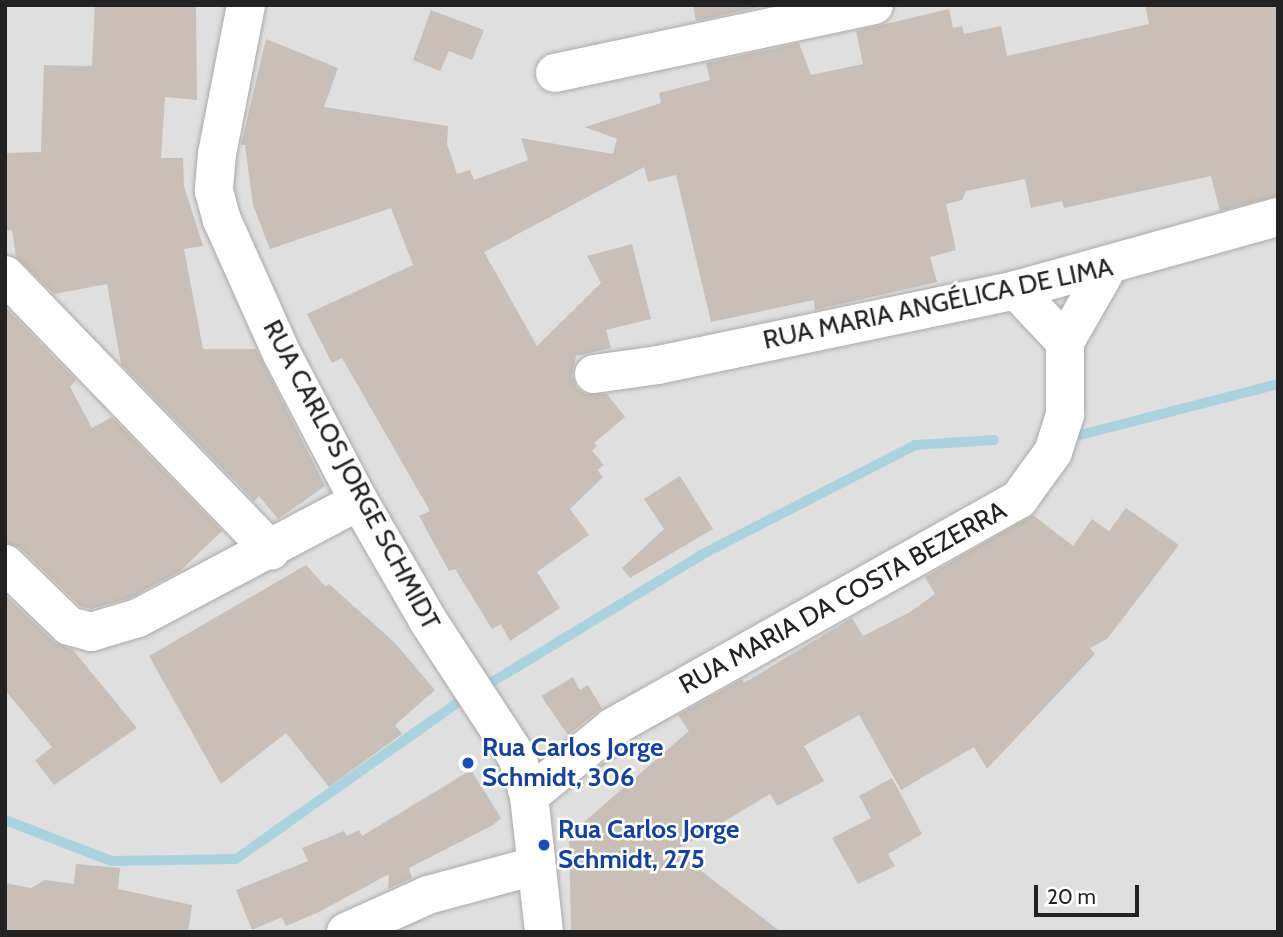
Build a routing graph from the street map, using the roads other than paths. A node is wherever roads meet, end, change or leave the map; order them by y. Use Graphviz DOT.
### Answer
graph roads {
  1 [pos="246,5"];
  2 [pos="874,5"];
  3 [pos="555,73"];
  4 [pos="1278,217"];
  5 [pos="1108,267"];
  6 [pos="5,275"];
  7 [pos="1016,290"];
  8 [pos="1065,342"];
  9 [pos="594,374"];
  10 [pos="359,501"];
  11 [pos="271,550"];
  12 [pos="5,565"];
  13 [pos="530,796"];
  14 [pos="535,866"];
  15 [pos="346,932"];
  16 [pos="544,932"];
  1 -- 10 [label="street, RUA CARLOS JORGE SCHMIDT"];
  2 -- 3 [label="street"];
  4 -- 5 [label="street, RUA MARIA ANGÉLICA DE LIMA"];
  5 -- 7 [label="street, RUA MARIA ANGÉLICA DE LIMA"];
  5 -- 8 [label="street"];
  6 -- 11 [label="street"];
  7 -- 8 [label="street"];
  7 -- 9 [label="street, RUA MARIA ANGÉLICA DE LIMA"];
  8 -- 13 [label="street, RUA MARIA DA COSTA BEZERRA"];
  10 -- 11 [label="street"];
  10 -- 13 [label="street, RUA CARLOS JORGE SCHMIDT"];
  11 -- 12 [label="street"];
  13 -- 14 [label="street, RUA CARLOS JORGE SCHMIDT"];
  14 -- 15 [label="street"];
  14 -- 16 [label="street, RUA CARLOS JORGE SCHMIDT"];
}
